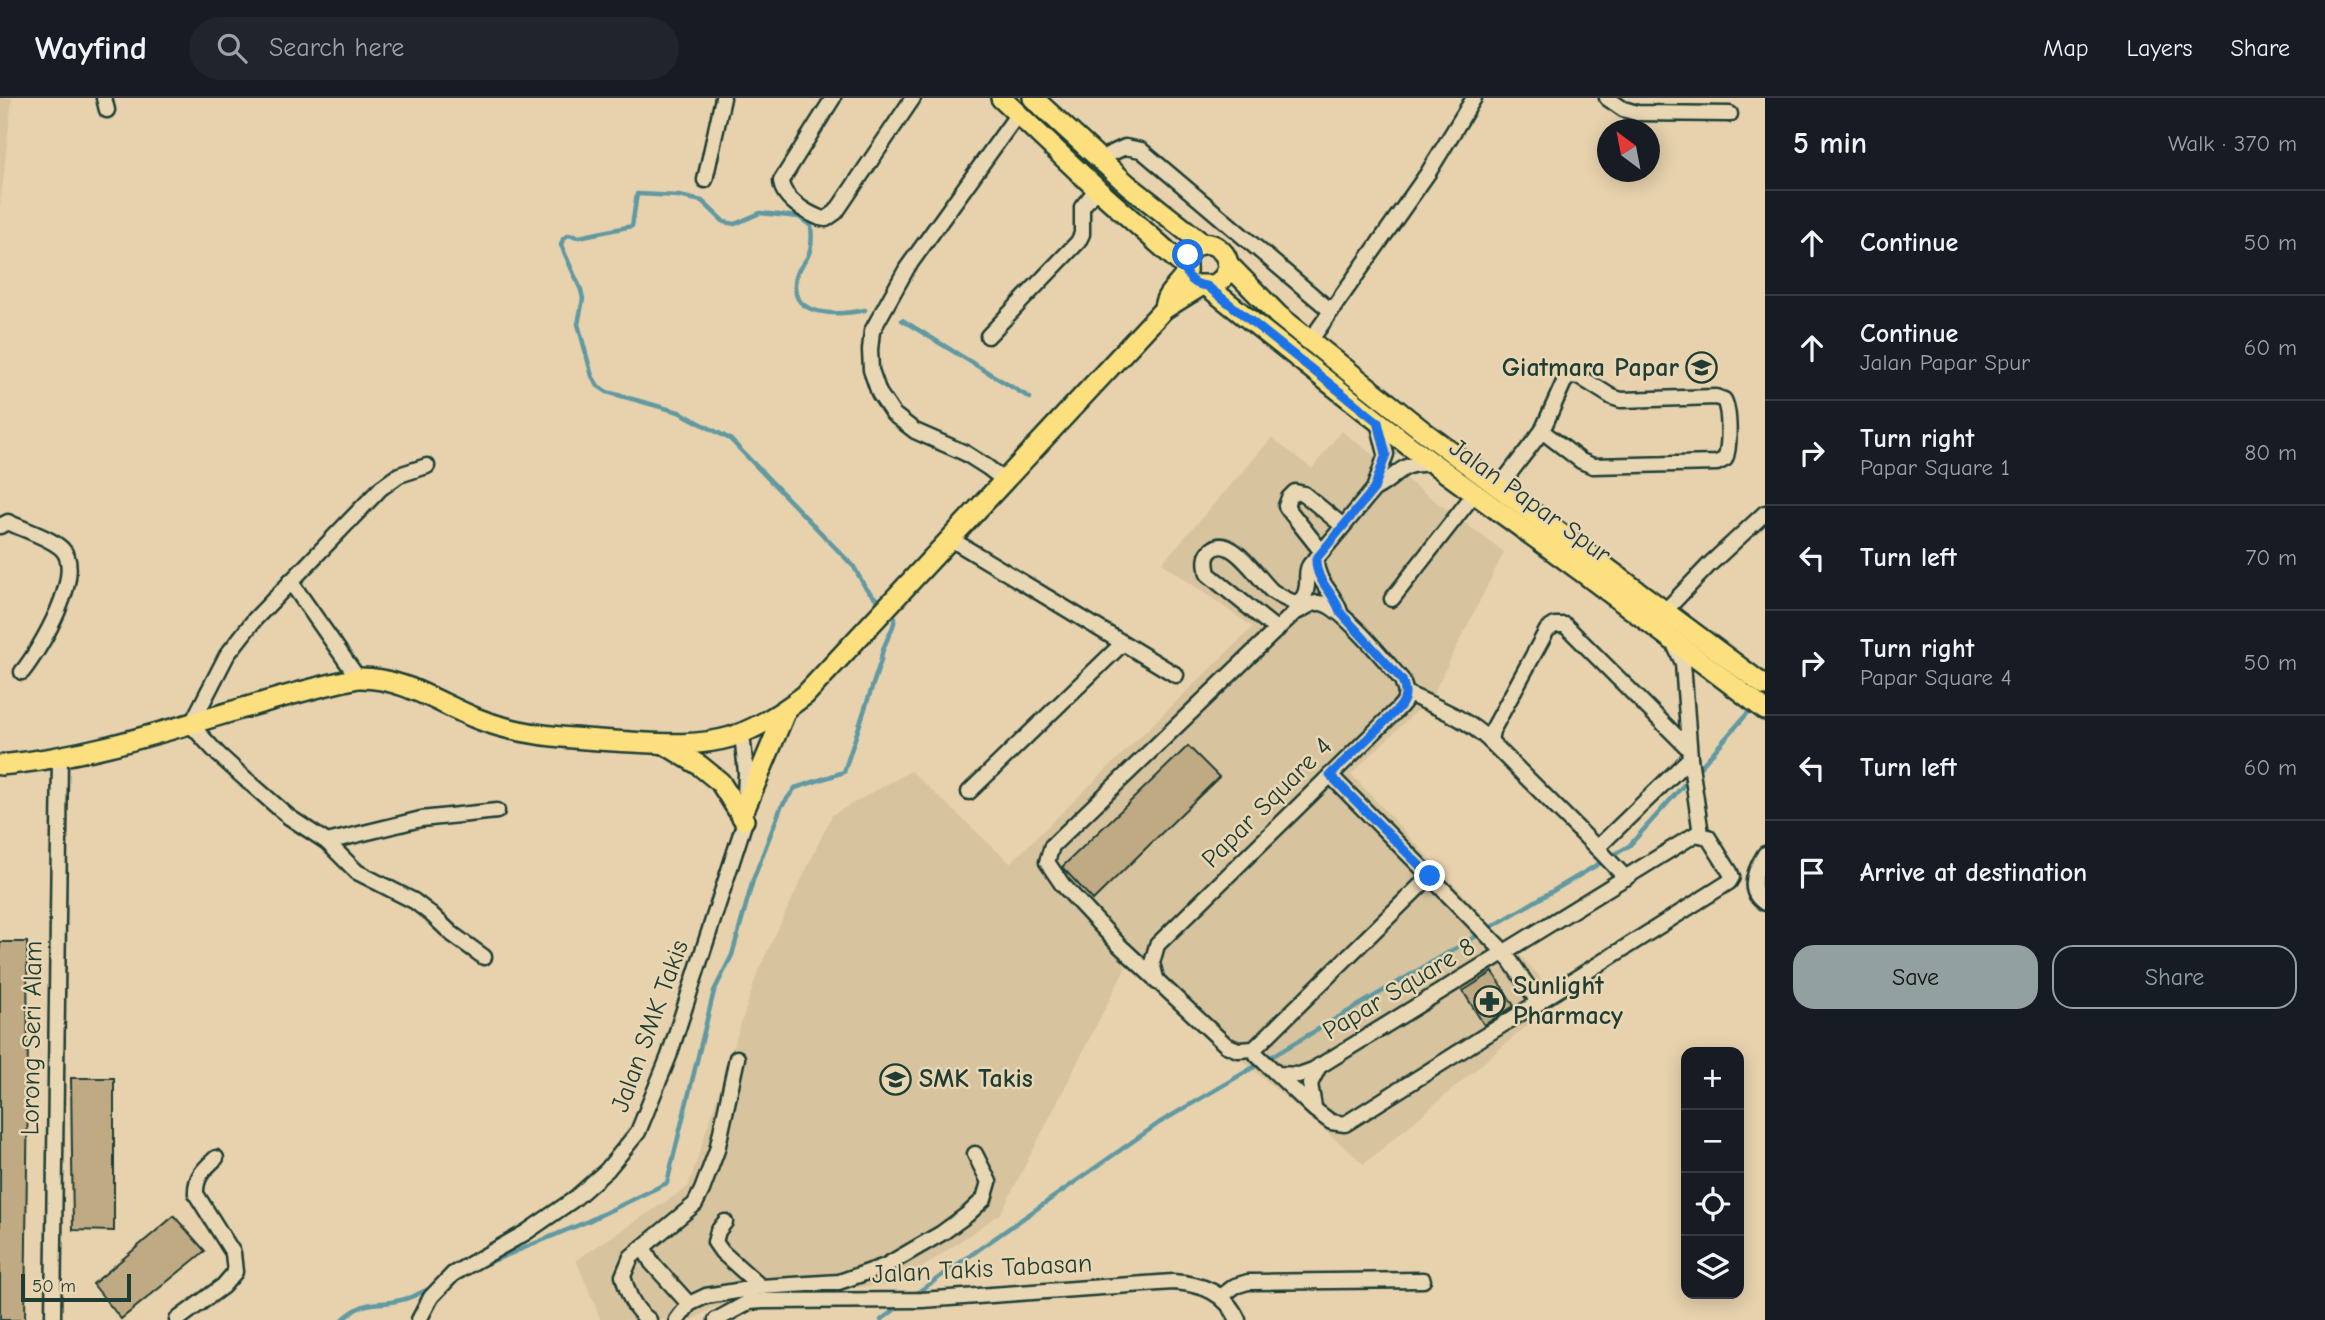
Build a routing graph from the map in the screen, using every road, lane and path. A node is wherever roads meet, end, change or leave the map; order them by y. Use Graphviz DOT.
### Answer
graph roads {
  1 [pos="723,98"];
  2 [pos="833,98"];
  3 [pos="913,98"];
  4 [pos="1002,98"];
  5 [pos="1033,98"];
  6 [pos="1474,98"];
  7 [pos="1607,98"];
  8 [pos="1730,114"];
  9 [pos="1017,115"];
  10 [pos="1099,159"];
  11 [pos="705,180"];
  12 [pos="1097,189"];
  13 [pos="1203,244"];
  14 [pos="1228,264"];
  15 [pos="1185,269"];
  16 [pos="1204,286"];
  17 [pos="1164,309"];
  18 [pos="1331,311"];
  19 [pos="988,336"];
  20 [pos="1310,341"];
  21 [pos="1378,422"];
  22 [pos="1542,431"];
  23 [pos="1434,464"];
  24 [pos="427,466"];
  25 [pos="1004,480"];
  26 [pos="1499,486"];
  27 [pos="1374,489"];
  28 [pos="1474,494"];
  29 [pos="1765,513"];
  30 [pos="0,526"];
  31 [pos="1343,526"];
  32 [pos="949,538"];
  33 [pos="1319,555"];
  34 [pos="290,581"];
  35 [pos="1392,599"];
  36 [pos="1296,608"];
  37 [pos="1665,611"];
  38 [pos="1340,612"];
  39 [pos="1277,630"];
  40 [pos="1673,641"];
  41 [pos="1123,643"];
  42 [pos="22,673"];
  43 [pos="1175,675"];
  44 [pos="358,678"];
  45 [pos="1406,694"];
  46 [pos="1761,698"];
  47 [pos="786,710"];
  48 [pos="191,725"];
  49 [pos="742,733"];
  50 [pos="1490,741"];
  51 [pos="664,744"];
  52 [pos="60,757"];
  53 [pos="1690,758"];
  54 [pos="0,765"];
  55 [pos="1330,775"];
  56 [pos="969,792"];
  57 [pos="496,811"];
  58 [pos="745,813"];
  59 [pos="1701,834"];
  60 [pos="327,842"];
  61 [pos="1600,851"];
  62 [pos="1765,854"];
  63 [pos="1430,876"];
  64 [pos="1626,878"];
  65 [pos="1765,903"];
  66 [pos="1119,945"];
  67 [pos="1157,945"];
  68 [pos="1505,953"];
  69 [pos="484,957"];
  70 [pos="1157,983"];
  71 [pos="1539,1003"];
  72 [pos="1257,1055"];
  73 [pos="737,1058"];
  74 [pos="1319,1066"];
  75 [pos="1275,1072"];
  76 [pos="1315,1110"];
  77 [pos="975,1154"];
  78 [pos="216,1158"];
  79 [pos="725,1222"];
  80 [pos="643,1247"];
  81 [pos="1423,1280"];
  82 [pos="761,1287"];
  83 [pos="1222,1296"];
  84 [pos="689,1304"];
  85 [pos="420,1317"];
  86 [pos="53,1320"];
  87 [pos="177,1320"];
  88 [pos="649,1320"];
  89 [pos="677,1320"];
  90 [pos="716,1320"];
  91 [pos="1238,1320"];
  1 -- 11 [label="street"];
  2 -- 3 [label="street"];
  4 -- 9 [label="main road"];
  5 -- 10 [label="main road"];
  6 -- 18 [label="street"];
  7 -- 8 [label="street"];
  9 -- 12 [label="main road"];
  9 -- 25 [label="street"];
  10 -- 13 [label="main road"];
  10 -- 18 [label="street"];
  12 -- 15 [label="main road"];
  12 -- 19 [label="street"];
  13 -- 14 [label="main road"];
  13 -- 15 [label="main road"];
  14 -- 16 [label="main road"];
  14 -- 20 [label="main road"];
  15 -- 16 [label="main road"];
  15 -- 17 [label="main road"];
  16 -- 17 [label="main road"];
  16 -- 21 [label="main road, Jalan Papar Spur"];
  17 -- 25 [label="main road"];
  18 -- 20 [label="street"];
  20 -- 26 [label="main road"];
  21 -- 23 [label="main road, Jalan Papar Spur"];
  21 -- 27 [label="street"];
  22 -- 22 [label="street"];
  22 -- 26 [label="street"];
  23 -- 27 [label="street"];
  23 -- 28 [label="main road, Jalan Papar Spur"];
  24 -- 34 [label="street"];
  25 -- 32 [label="main road"];
  26 -- 37 [label="main road"];
  27 -- 31 [label="street"];
  28 -- 35 [label="street"];
  28 -- 40 [label="main road, Jalan Papar Spur"];
  29 -- 37 [label="street"];
  30 -- 42 [label="street"];
  31 -- 33 [label="street"];
  31 -- 33 [label="street"];
  32 -- 41 [label="street"];
  32 -- 47 [label="main road"];
  33 -- 36 [label="street"];
  33 -- 38 [label="street"];
  34 -- 44 [label="street"];
  34 -- 48 [label="street"];
  36 -- 38 [label="street"];
  36 -- 39 [label="street"];
  36 -- 39 [label="street"];
  37 -- 46 [label="main road"];
  38 -- 45 [label="street"];
  39 -- 66 [label="street"];
  40 -- 46 [label="main road, Jalan Papar Spur"];
  40 -- 53 [label="street"];
  41 -- 43 [label="street"];
  41 -- 56 [label="street"];
  44 -- 48 [label="main road"];
  44 -- 51 [label="main road"];
  45 -- 50 [label="street"];
  45 -- 55 [label="street, Papar Square 4"];
  47 -- 49 [label="main road"];
  47 -- 58 [label="main road"];
  48 -- 52 [label="main road"];
  48 -- 60 [label="street"];
  49 -- 51 [label="main road"];
  49 -- 58 [label="street, Jalan SMK Takis"];
  50 -- 53 [label="street"];
  50 -- 61 [label="street"];
  51 -- 58 [label="main road"];
  52 -- 54 [label="main road"];
  52 -- 86 [label="street, Lorong Seri Alam"];
  53 -- 59 [label="street"];
  53 -- 61 [label="street"];
  55 -- 63 [label="street"];
  55 -- 67 [label="street, Papar Square 4"];
  57 -- 60 [label="street"];
  58 -- 85 [label="street, Jalan SMK Takis"];
  59 -- 64 [label="street, Papar Square 8"];
  59 -- 71 [label="street"];
  60 -- 69 [label="street"];
  61 -- 64 [label="street"];
  62 -- 65 [label="street"];
  63 -- 68 [label="street"];
  63 -- 72 [label="street"];
  64 -- 68 [label="street, Papar Square 8"];
  66 -- 67 [label="street"];
  66 -- 70 [label="street"];
  67 -- 70 [label="street"];
  68 -- 71 [label="street"];
  68 -- 74 [label="street, Papar Square 8"];
  70 -- 72 [label="street"];
  71 -- 76 [label="street"];
  72 -- 75 [label="street"];
  73 -- 80 [label="street"];
  74 -- 75 [label="street, Papar Square 8"];
  74 -- 76 [label="street"];
  75 -- 76 [label="street"];
  77 -- 82 [label="street"];
  78 -- 87 [label="street"];
  79 -- 82 [label="street"];
  80 -- 84 [label="street"];
  80 -- 88 [label="street"];
  81 -- 83 [label="street"];
  82 -- 84 [label="street"];
  83 -- 90 [label="street, Jalan Takis Tabasan"];
  83 -- 91 [label="street"];
  84 -- 89 [label="street"];
}
